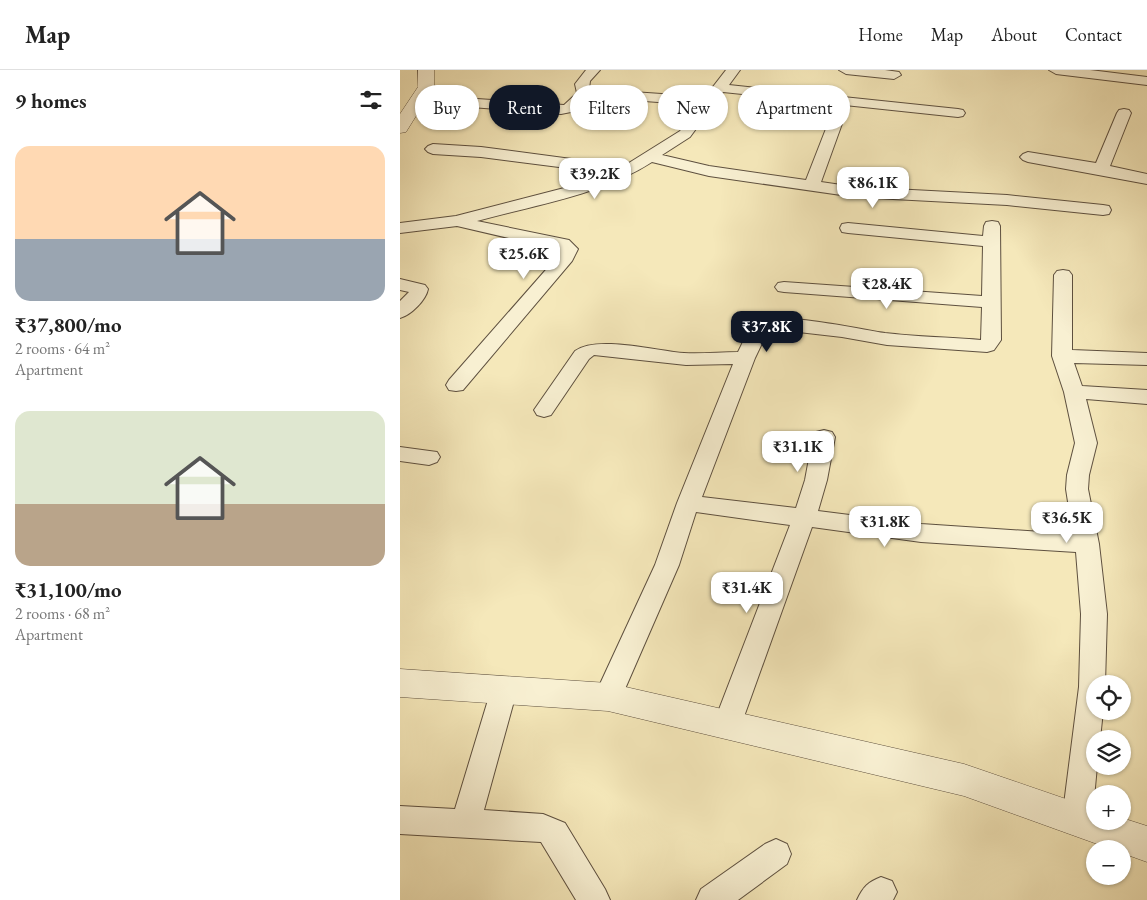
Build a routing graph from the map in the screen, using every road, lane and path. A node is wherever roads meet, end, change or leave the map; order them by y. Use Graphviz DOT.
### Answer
graph roads {
  1 [pos="426,70"];
  2 [pos="593,70"];
  3 [pos="733,70"];
  4 [pos="846,70"];
  5 [pos="1056,70"];
  6 [pos="894,75"];
  7 [pos="1147,81"];
  8 [pos="426,85"];
  9 [pos="582,85"];
  10 [pos="723,85"];
  11 [pos="728,89"];
  12 [pos="479,104"];
  13 [pos="415,106"];
  14 [pos="570,108"];
  15 [pos="958,113"];
  16 [pos="1124,113"];
  17 [pos="400,128"];
  18 [pos="688,130"];
  19 [pos="833,130"];
  20 [pos="433,149"];
  21 [pos="651,157"];
  22 [pos="1028,157"];
  23 [pos="1101,169"];
  24 [pos="627,171"];
  25 [pos="1147,179"];
  26 [pos="812,186"];
  27 [pos="1103,210"];
  28 [pos="457,221"];
  29 [pos="400,228"];
  30 [pos="848,228"];
  31 [pos="1063,275"];
  32 [pos="400,284"];
  33 [pos="784,287"];
  34 [pos="992,302"];
  35 [pos="400,312"];
  36 [pos="1062,356"];
  37 [pos="745,358"];
  38 [pos="1147,359"];
  39 [pos="456,385"];
  40 [pos="1074,392"];
  41 [pos="1147,397"];
  42 [pos="544,410"];
  43 [pos="824,436"];
  44 [pos="400,454"];
  45 [pos="429,457"];
  46 [pos="688,503"];
  47 [pos="804,518"];
  48 [pos="1087,544"];
  49 [pos="400,683"];
  50 [pos="504,690"];
  51 [pos="608,697"];
  52 [pos="727,725"];
  53 [pos="400,820"];
  54 [pos="1077,820"];
  55 [pos="466,822"];
  56 [pos="1147,844"];
  57 [pos="776,854"];
  58 [pos="590,898"];
  59 [pos="712,900"];
  1 -- 8 [label="street"];
  2 -- 9 [label="street"];
  3 -- 10 [label="street"];
  4 -- 6 [label="street"];
  5 -- 7 [label="street"];
  11 -- 15 [label="street"];
  12 -- 14 [label="street"];
  13 -- 17 [label="street"];
  16 -- 23 [label="street"];
  18 -- 21 [label="street"];
  19 -- 26 [label="street"];
  20 -- 24 [label="street"];
  21 -- 24 [label="street"];
  21 -- 26 [label="street"];
  22 -- 23 [label="street"];
  23 -- 25 [label="street"];
  24 -- 28 [label="street"];
  26 -- 27 [label="street"];
  28 -- 29 [label="street"];
  28 -- 39 [label="street"];
  30 -- 34 [label="street"];
  31 -- 36 [label="street"];
  32 -- 35 [label="street"];
  33 -- 34 [label="street"];
  34 -- 37 [label="street"];
  36 -- 38 [label="street"];
  36 -- 40 [label="street"];
  37 -- 42 [label="street"];
  37 -- 46 [label="street"];
  40 -- 41 [label="street"];
  40 -- 48 [label="street"];
  43 -- 47 [label="street"];
  44 -- 45 [label="street"];
  46 -- 47 [label="street"];
  46 -- 51 [label="street"];
  47 -- 48 [label="street"];
  47 -- 52 [label="street"];
  48 -- 54 [label="street"];
  49 -- 50 [label="street"];
  50 -- 51 [label="street"];
  50 -- 55 [label="street"];
  51 -- 52 [label="street"];
  52 -- 54 [label="street"];
  53 -- 55 [label="street"];
  54 -- 56 [label="street"];
  55 -- 58 [label="street"];
  57 -- 59 [label="street"];
}
